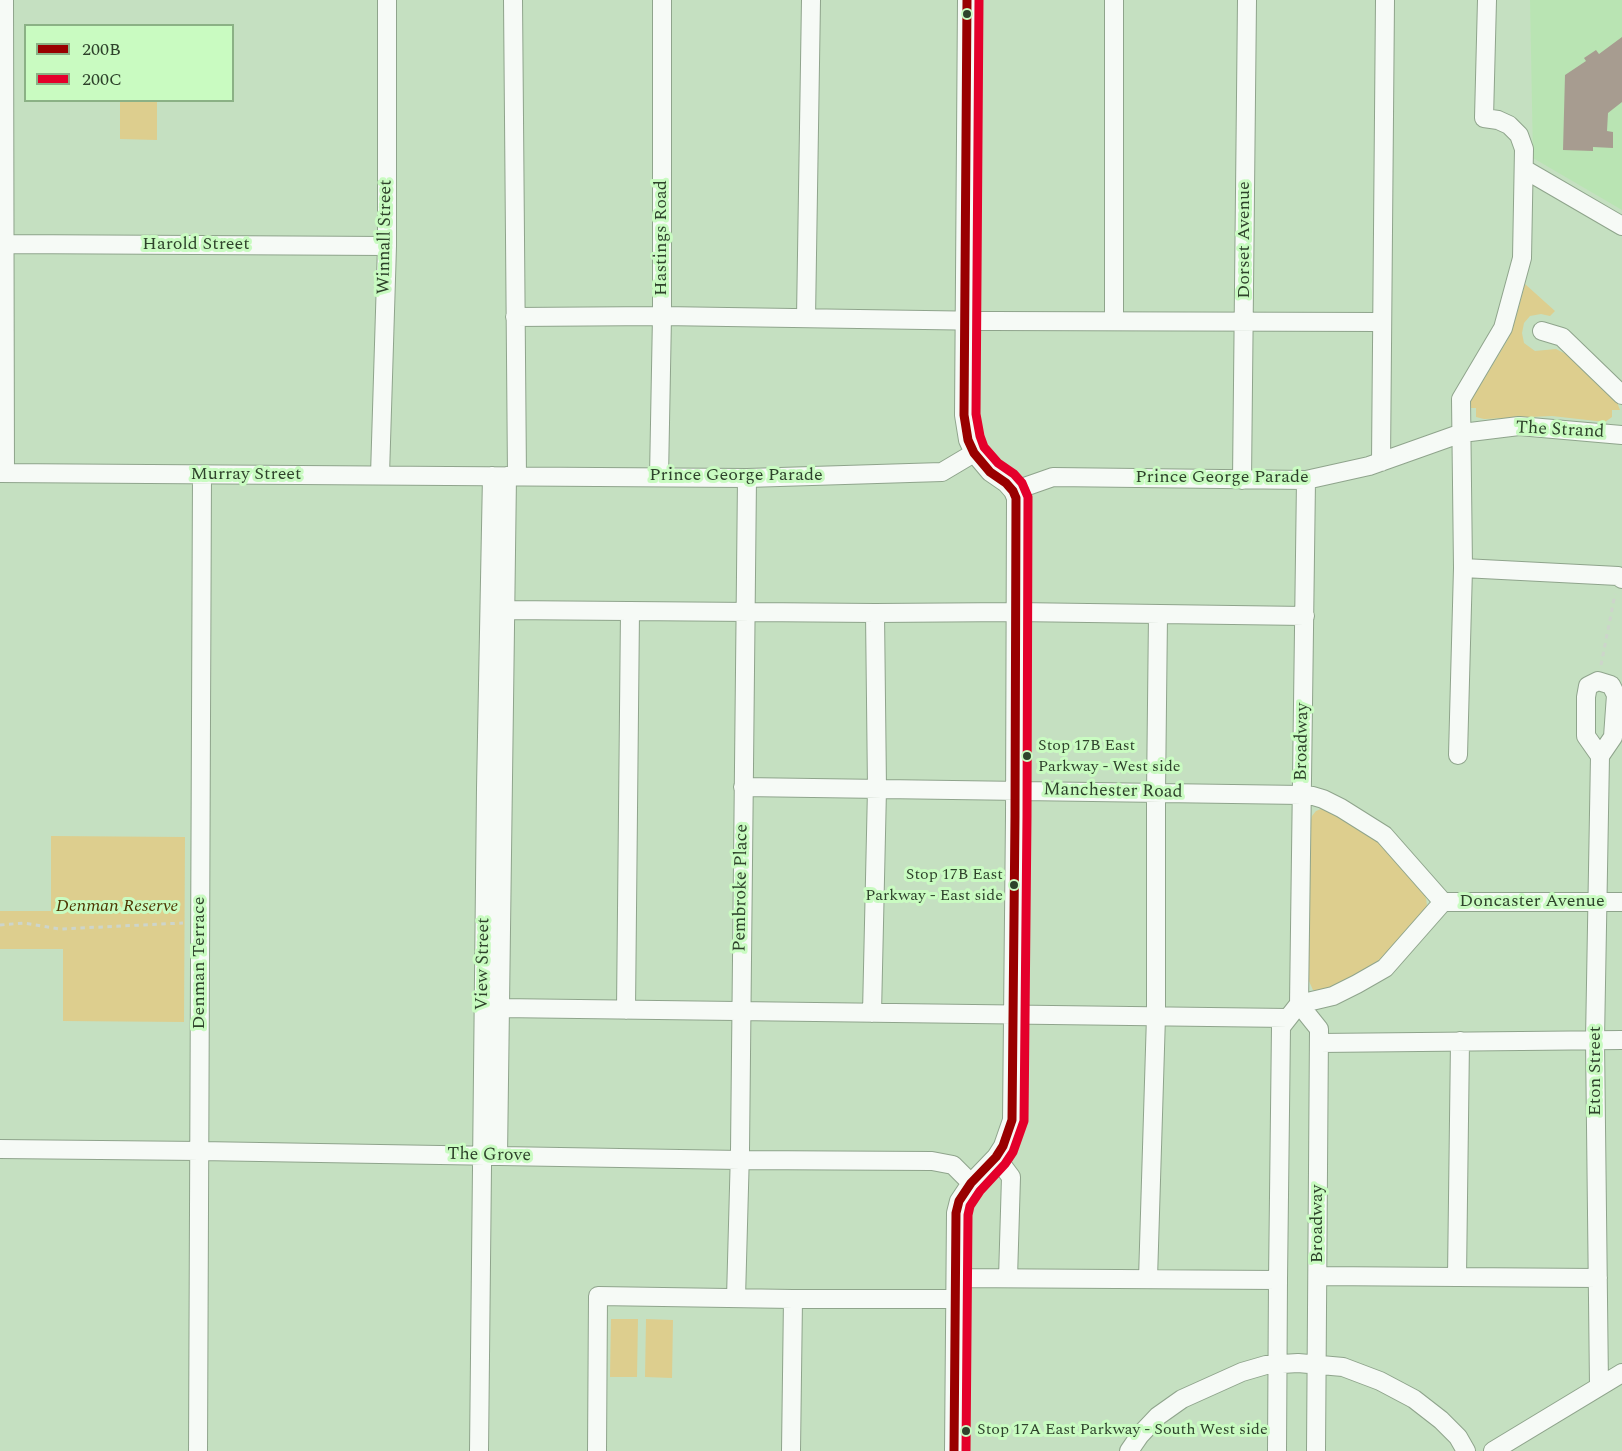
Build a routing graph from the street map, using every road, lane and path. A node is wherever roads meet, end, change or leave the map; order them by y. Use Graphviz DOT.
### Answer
graph roads {
  1 [pos="4,0"];
  2 [pos="387,0"];
  3 [pos="513,0"];
  4 [pos="662,0"];
  5 [pos="811,0"];
  6 [pos="967,0"];
  7 [pos="1114,0"];
  8 [pos="1247,0"];
  9 [pos="1385,0"];
  10 [pos="1487,0"];
  11 [pos="1524,170"];
  12 [pos="1622,226"];
  13 [pos="5,244"];
  14 [pos="387,246"];
  15 [pos="662,316"];
  16 [pos="515,317"];
  17 [pos="806,318"];
  18 [pos="965,320"];
  19 [pos="1114,321"];
  20 [pos="1244,322"];
  21 [pos="1382,322"];
  22 [pos="1542,331"];
  23 [pos="1622,395"];
  24 [pos="1462,434"];
  25 [pos="1622,435"];
  26 [pos="974,453"];
  27 [pos="1381,462"];
  28 [pos="2,473"];
  29 [pos="202,475"];
  30 [pos="380,475"];
  31 [pos="505,476"];
  32 [pos="660,477"];
  33 [pos="747,478"];
  34 [pos="1242,480"];
  35 [pos="1306,480"];
  36 [pos="1013,491"];
  37 [pos="1463,568"];
  38 [pos="1620,578"];
  39 [pos="505,609"];
  40 [pos="630,611"];
  41 [pos="746,612"];
  42 [pos="1016,612"];
  43 [pos="875,613"];
  44 [pos="1158,615"];
  45 [pos="1305,616"];
  46 [pos="1598,681"];
  47 [pos="1458,755"];
  48 [pos="1600,756"];
  49 [pos="744,787"];
  50 [pos="877,789"];
  51 [pos="1015,790"];
  52 [pos="1156,793"];
  53 [pos="1302,795"];
  54 [pos="1443,902"];
  55 [pos="1599,902"];
  56 [pos="1622,902"];
  57 [pos="200,922"];
  58 [pos="0,925"];
  59 [pos="500,1008"];
  60 [pos="626,1010"];
  61 [pos="741,1010"];
  62 [pos="1294,1011"];
  63 [pos="872,1013"];
  64 [pos="1013,1014"];
  65 [pos="1156,1016"];
  66 [pos="1595,1040"];
  67 [pos="1622,1040"];
  68 [pos="1460,1041"];
  69 [pos="1319,1042"];
  70 [pos="0,1149"];
  71 [pos="200,1150"];
  72 [pos="490,1156"];
  73 [pos="996,1157"];
  74 [pos="740,1160"];
  75 [pos="971,1183"];
  76 [pos="1318,1276"];
  77 [pos="1456,1277"];
  78 [pos="956,1278"];
  79 [pos="1008,1278"];
  80 [pos="1598,1278"];
  81 [pos="1148,1279"];
  82 [pos="1278,1280"];
  83 [pos="736,1298"];
  84 [pos="793,1299"];
  85 [pos="955,1299"];
  86 [pos="1277,1364"];
  87 [pos="1317,1364"];
  88 [pos="1622,1373"];
  89 [pos="1599,1386"];
  90 [pos="198,1451"];
  91 [pos="478,1451"];
  92 [pos="597,1451"];
  93 [pos="791,1451"];
  94 [pos="954,1451"];
  95 [pos="1129,1451"];
  96 [pos="1277,1451"];
  97 [pos="1316,1451"];
  98 [pos="1466,1451"];
  99 [pos="1493,1451"];
  1 -- 13 [label="street"];
  2 -- 14 [label="street, Winnall Street"];
  3 -- 16 [label="street"];
  4 -- 15 [label="street, Hastings Road"];
  5 -- 17 [label="street"];
  6 -- 18 [label="street"];
  7 -- 19 [label="street"];
  8 -- 20 [label="street, Dorset Avenue"];
  9 -- 21 [label="street"];
  10 -- 11 [label="street"];
  11 -- 12 [label="street"];
  11 -- 24 [label="street"];
  13 -- 14 [label="street, Harold Street"];
  13 -- 28 [label="street"];
  14 -- 30 [label="street, Winnall Street"];
  15 -- 16 [label="street"];
  15 -- 17 [label="street"];
  15 -- 32 [label="street, Hastings Road"];
  16 -- 31 [label="street"];
  17 -- 18 [label="street"];
  18 -- 19 [label="street"];
  18 -- 26 [label="street"];
  19 -- 20 [label="street"];
  20 -- 21 [label="street"];
  20 -- 34 [label="street, Dorset Avenue"];
  21 -- 27 [label="street"];
  22 -- 23 [label="street"];
  24 -- 25 [label="street, The Strand"];
  24 -- 27 [label="street, Prince George Parade"];
  24 -- 37 [label="street"];
  26 -- 33 [label="street, Prince George Parade"];
  26 -- 36 [label="street"];
  27 -- 35 [label="street, Prince George Parade"];
  28 -- 29 [label="street, Murray Street"];
  29 -- 30 [label="street, Murray Street"];
  29 -- 57 [label="street, Denman Terrace"];
  30 -- 31 [label="street, Murray Street"];
  31 -- 32 [label="street, Prince George Parade"];
  31 -- 39 [label="street, View Street"];
  31 -- 72 [label="street, View Street"];
  32 -- 33 [label="street, Prince George Parade"];
  33 -- 41 [label="street, Pembroke Place"];
  34 -- 35 [label="street, Prince George Parade"];
  34 -- 36 [label="street, Prince George Parade"];
  35 -- 45 [label="street, Broadway"];
  36 -- 42 [label="street"];
  37 -- 38 [label="street"];
  37 -- 47 [label="street"];
  38 -- 46 [label="path"];
  39 -- 40 [label="street"];
  39 -- 59 [label="street, View Street"];
  40 -- 41 [label="street"];
  40 -- 60 [label="street"];
  41 -- 43 [label="street"];
  41 -- 49 [label="street, Pembroke Place"];
  42 -- 43 [label="street"];
  42 -- 44 [label="street"];
  42 -- 51 [label="street"];
  43 -- 50 [label="street"];
  44 -- 45 [label="street"];
  44 -- 52 [label="street"];
  45 -- 53 [label="street, Broadway"];
  46 -- 48 [label="street, Eton Street"];
  46 -- 48 [label="street, Eton Street"];
  48 -- 55 [label="street, Eton Street"];
  49 -- 50 [label="street, Manchester Road"];
  49 -- 61 [label="street, Pembroke Place"];
  50 -- 51 [label="street, Manchester Road"];
  50 -- 63 [label="street"];
  51 -- 52 [label="street, Manchester Road"];
  51 -- 64 [label="street"];
  52 -- 53 [label="street, Manchester Road"];
  52 -- 65 [label="street"];
  53 -- 54 [label="street, Doncaster Avenue"];
  53 -- 62 [label="street, Broadway"];
  54 -- 55 [label="street, Doncaster Avenue"];
  54 -- 62 [label="street, Doncaster Avenue"];
  55 -- 56 [label="street, Doncaster Avenue"];
  55 -- 66 [label="street, Eton Street"];
  57 -- 58 [label="path"];
  57 -- 71 [label="street, Denman Terrace"];
  59 -- 60 [label="street, Doncaster Avenue"];
  59 -- 72 [label="street, View Street"];
  60 -- 61 [label="street, Doncaster Avenue"];
  61 -- 63 [label="street, Doncaster Avenue"];
  61 -- 74 [label="street, Pembroke Place"];
  62 -- 65 [label="street, Doncaster Avenue"];
  62 -- 69 [label="street, Broadway"];
  62 -- 82 [label="street, Broadway"];
  63 -- 64 [label="street, Doncaster Avenue"];
  64 -- 65 [label="street, Doncaster Avenue"];
  64 -- 73 [label="street"];
  65 -- 81 [label="street"];
  66 -- 67 [label="street"];
  66 -- 68 [label="street"];
  66 -- 80 [label="street, Eton Street"];
  68 -- 69 [label="street"];
  68 -- 77 [label="street"];
  69 -- 76 [label="street, Broadway"];
  70 -- 71 [label="street, The Grove"];
  71 -- 72 [label="street, The Grove"];
  71 -- 90 [label="street, Denman Terrace"];
  72 -- 74 [label="street, The Grove"];
  72 -- 91 [label="street, View Street"];
  73 -- 75 [label="street"];
  73 -- 79 [label="street"];
  74 -- 75 [label="street, The Grove"];
  74 -- 83 [label="street, Pembroke Place"];
  75 -- 78 [label="street"];
  76 -- 77 [label="street"];
  76 -- 87 [label="street, Broadway"];
  77 -- 80 [label="street"];
  78 -- 79 [label="street"];
  78 -- 85 [label="street"];
  79 -- 81 [label="street"];
  80 -- 89 [label="street, Eton Street"];
  81 -- 82 [label="street"];
  82 -- 86 [label="street, Broadway"];
  83 -- 84 [label="street"];
  83 -- 92 [label="street"];
  84 -- 85 [label="street"];
  84 -- 93 [label="street"];
  85 -- 94 [label="street"];
  86 -- 87 [label="street"];
  86 -- 95 [label="street"];
  86 -- 96 [label="street, Broadway"];
  87 -- 97 [label="street, Broadway"];
  87 -- 98 [label="street"];
  88 -- 89 [label="street"];
  89 -- 99 [label="street"];
}
